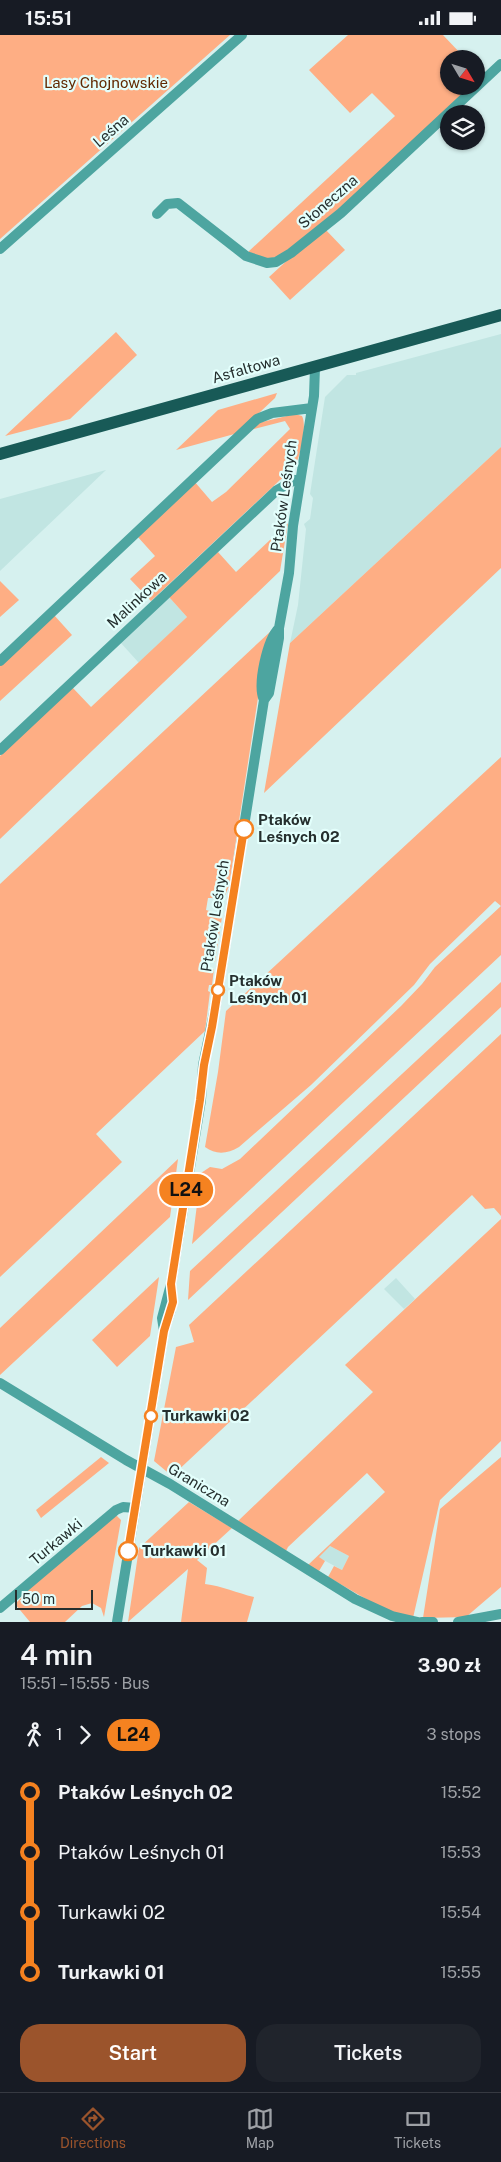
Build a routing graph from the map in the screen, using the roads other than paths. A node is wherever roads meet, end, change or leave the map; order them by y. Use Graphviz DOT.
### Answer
graph roads {
  1 [pos="242,35"];
  2 [pos="501,64"];
  3 [pos="157,213"];
  4 [pos="0,249"];
  5 [pos="501,315"];
  6 [pos="315,367"];
  7 [pos="312,408"];
  8 [pos="0,454"];
  9 [pos="300,480"];
  10 [pos="0,661"];
  11 [pos="0,750"];
  12 [pos="0,1383"];
  13 [pos="142,1469"];
  14 [pos="135,1508"];
  15 [pos="0,1608"];
  16 [pos="501,1614"];
  17 [pos="117,1622"];
  18 [pos="418,1622"];
  19 [pos="422,1622"];
  20 [pos="433,1622"];
  21 [pos="458,1622"];
  1 -- 4 [label="street, Leśna"];
  2 -- 3 [label="street, Słoneczna"];
  5 -- 6 [label="main road, Asfaltowa"];
  6 -- 7 [label="street, Ptaków Leśnych"];
  6 -- 8 [label="main road, Asfaltowa"];
  7 -- 9 [label="street, Ptaków Leśnych"];
  7 -- 10 [label="street"];
  9 -- 11 [label="street, Malinkowa"];
  9 -- 13 [label="street, Ptaków Leśnych"];
  12 -- 13 [label="street, Graniczna"];
  13 -- 14 [label="street, Ptaków Leśnych"];
  13 -- 18 [label="street, Graniczna"];
  14 -- 15 [label="street, Turkawki"];
  14 -- 17 [label="street, Ptaków Leśnych"];
  16 -- 21 [label="street"];
  19 -- 20 [label="street"];
}
